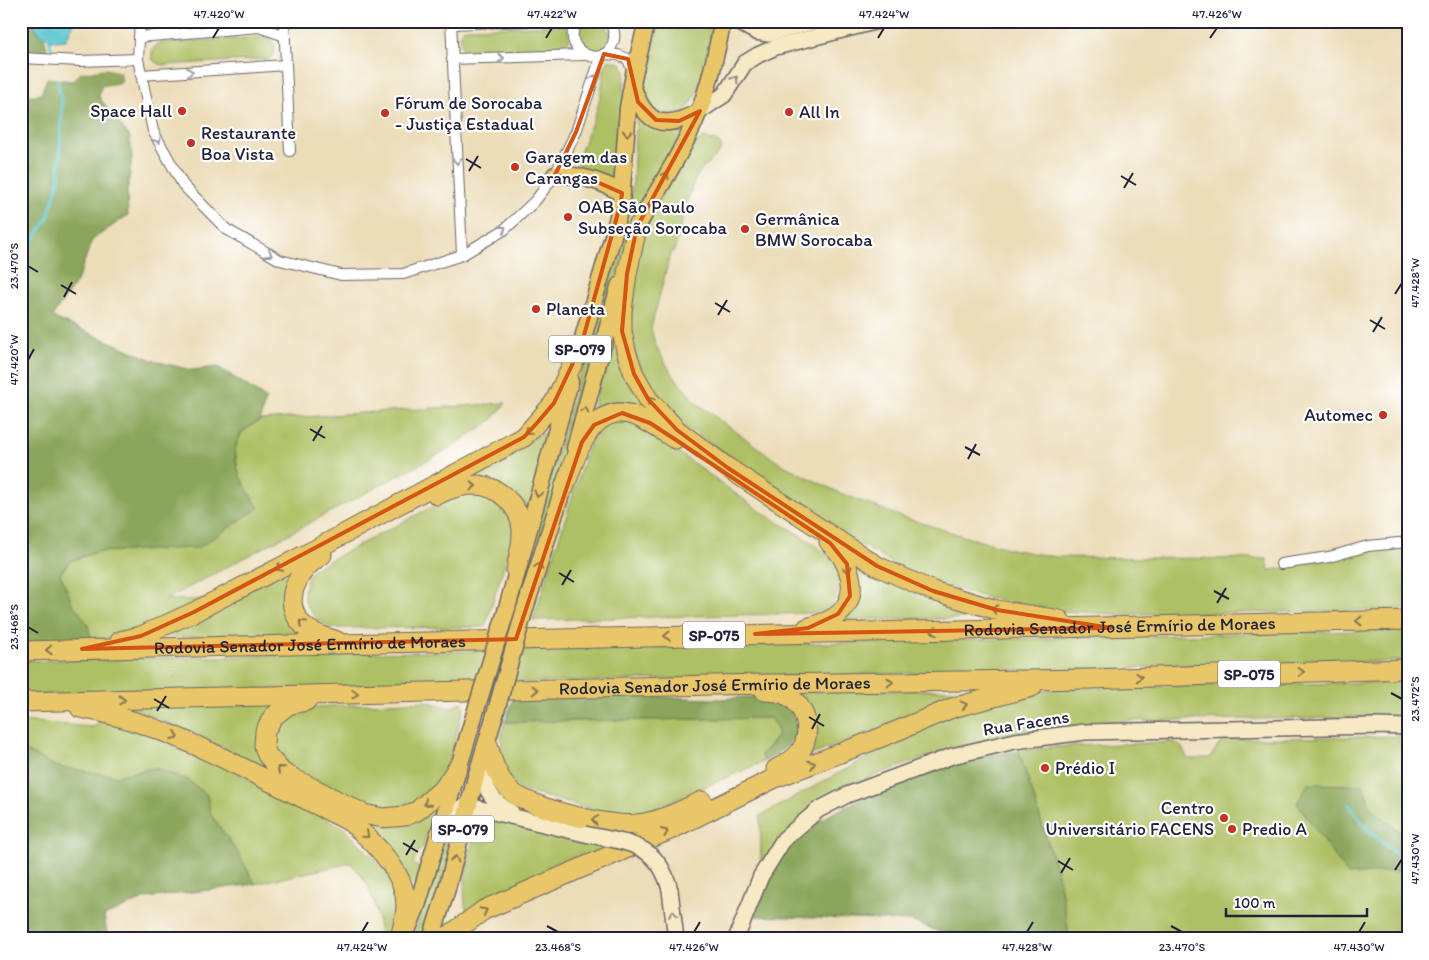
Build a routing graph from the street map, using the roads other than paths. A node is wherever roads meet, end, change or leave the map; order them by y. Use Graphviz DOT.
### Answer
graph roads {
  1 [pos="140,21"];
  2 [pos="282,21"];
  3 [pos="529,21"];
  4 [pos="579,21"];
  5 [pos="608,21"];
  6 [pos="647,21"];
  7 [pos="816,21"];
  8 [pos="878,21"];
  9 [pos="726,22"];
  10 [pos="451,23"];
  11 [pos="269,30"];
  12 [pos="285,36"];
  13 [pos="139,37"];
  14 [pos="584,55"];
  15 [pos="603,55"];
  16 [pos="21,58"];
  17 [pos="138,59"];
  18 [pos="452,59"];
  19 [pos="286,64"];
  20 [pos="141,75"];
  21 [pos="633,80"];
  22 [pos="700,111"];
  23 [pos="290,151"];
  24 [pos="555,175"];
  25 [pos="622,193"];
  26 [pos="637,227"];
  27 [pos="462,255"];
  28 [pos="581,346"];
  29 [pos="564,488"];
  30 [pos="1408,542"];
  31 [pos="1281,564"];
  32 [pos="516,571"];
  33 [pos="1408,620"];
  34 [pos="1111,628"];
  35 [pos="755,634"];
  36 [pos="345,644"];
  37 [pos="82,649"];
  38 [pos="21,650"];
  39 [pos="1408,669"];
  40 [pos="1090,679"];
  41 [pos="712,685"];
  42 [pos="328,695"];
  43 [pos="21,702"];
  44 [pos="44,702"];
  45 [pos="493,720"];
  46 [pos="1408,727"];
  47 [pos="488,745"];
  48 [pos="458,767"];
  49 [pos="469,806"];
  50 [pos="445,814"];
  51 [pos="521,818"];
  52 [pos="400,939"];
  53 [pos="404,939"];
  54 [pos="431,939"];
  55 [pos="444,939"];
  56 [pos="676,939"];
  57 [pos="736,939"];
  1 -- 13 [label="street"];
  2 -- 11 [label="street"];
  2 -- 12 [label="street"];
  3 -- 10 [label="street"];
  4 -- 14 [label="street"];
  5 -- 15 [label="street"];
  6 -- 21 [label="main road, SP-079"];
  7 -- 9 [label="main road"];
  22 -- 8 [label="main road, one-way"];
  9 -- 22 [label="main road, SP-079"];
  10 -- 18 [label="street"];
  11 -- 12 [label="street"];
  11 -- 13 [label="street"];
  12 -- 19 [label="street"];
  13 -- 17 [label="street"];
  14 -- 15 [label="street"];
  18 -- 14 [label="street, one-way"];
  15 -- 21 [label="street"];
  24 -- 15 [label="street, one-way"];
  16 -- 17 [label="street"];
  17 -- 20 [label="street"];
  18 -- 27 [label="street, one-way"];
  20 -- 19 [label="street, one-way"];
  19 -- 23 [label="street"];
  20 -- 27 [label="street, one-way"];
  21 -- 22 [label="main road"];
  21 -- 25 [label="main road, SP-079, one-way"];
  26 -- 22 [label="main road, SP-079, one-way"];
  24 -- 25 [label="main road"];
  27 -- 24 [label="street, one-way"];
  25 -- 28 [label="main road, SP-079"];
  29 -- 26 [label="main road, SP-079, one-way"];
  34 -- 26 [label="highway, one-way"];
  28 -- 32 [label="main road, SP-079, one-way"];
  28 -- 37 [label="highway, one-way"];
  29 -- 35 [label="highway, one-way"];
  45 -- 29 [label="main road, SP-079, one-way, bridge"];
  30 -- 31 [label="street"];
  36 -- 32 [label="highway, one-way"];
  32 -- 48 [label="main road, SP-079, bridge"];
  33 -- 34 [label="highway, Rodovia Senador José Ermírio de Moraes / SP-075, one-way"];
  34 -- 35 [label="highway, Rodovia Senador José Ermírio de Moraes / SP-075, one-way"];
  35 -- 36 [label="highway, Rodovia Senador José Ermírio de Moraes / SP-075, one-way"];
  36 -- 37 [label="highway, Rodovia Senador José Ermírio de Moraes / SP-075"];
  37 -- 38 [label="highway, Rodovia Senador José Ermírio de Moraes / SP-075, one-way"];
  40 -- 39 [label="highway, Rodovia Senador José Ermírio de Moraes / SP-075, one-way"];
  41 -- 40 [label="highway, Rodovia Senador José Ermírio de Moraes / SP-075, one-way"];
  55 -- 40 [label="highway, one-way"];
  42 -- 41 [label="highway, Rodovia Senador José Ermírio de Moraes / SP-075, one-way"];
  41 -- 47 [label="highway, one-way"];
  44 -- 42 [label="highway, Rodovia Senador José Ermírio de Moraes / SP-075, one-way"];
  48 -- 42 [label="highway, one-way"];
  43 -- 44 [label="highway, Rodovia Senador José Ermírio de Moraes / SP-075"];
  44 -- 52 [label="highway, one-way"];
  45 -- 47 [label="main road"];
  45 -- 49 [label="main road, SP-079"];
  46 -- 57 [label="main road, Rua Facens"];
  47 -- 51 [label="main road"];
  48 -- 50 [label="main road, SP-079"];
  49 -- 50 [label="main road"];
  49 -- 51 [label="main road"];
  54 -- 49 [label="main road, SP-079, one-way"];
  50 -- 53 [label="main road, SP-079"];
  56 -- 51 [label="main road, one-way, bridge"];
}
